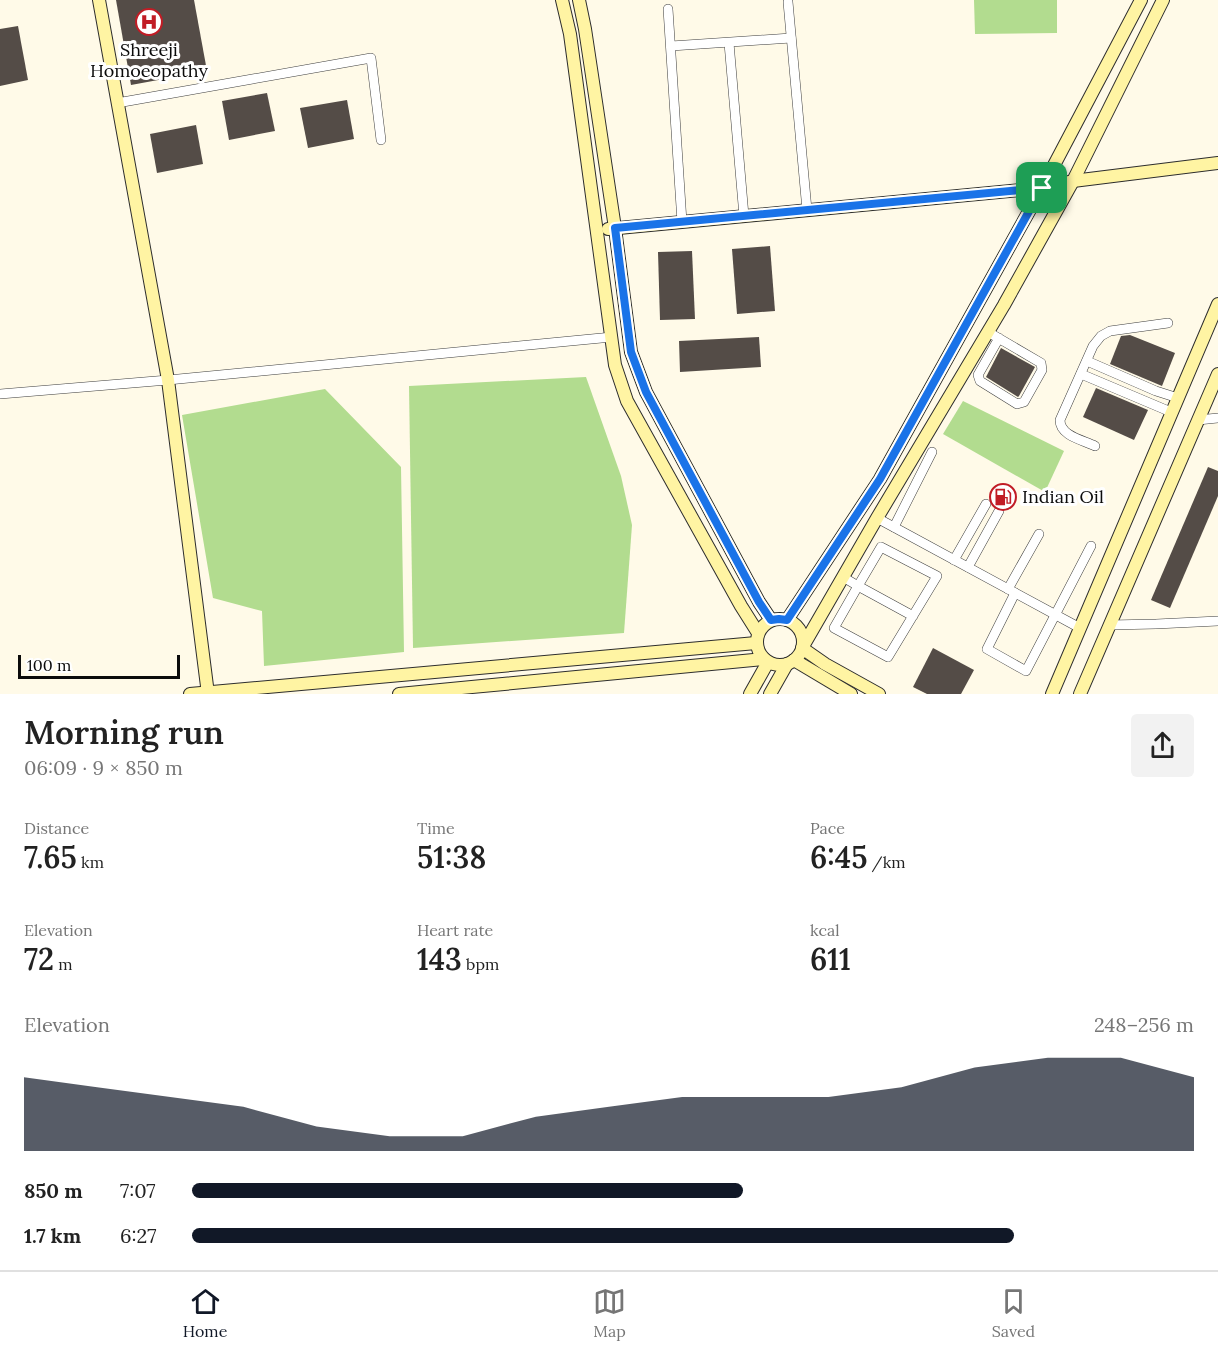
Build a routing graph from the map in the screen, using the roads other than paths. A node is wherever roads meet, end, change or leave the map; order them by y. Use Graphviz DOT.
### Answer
graph roads {
  1 [pos="99,0"];
  2 [pos="562,0"];
  3 [pos="579,0"];
  4 [pos="1142,0"];
  5 [pos="1163,0"];
  6 [pos="788,2"];
  7 [pos="668,9"];
  8 [pos="791,38"];
  9 [pos="729,43"];
  10 [pos="670,46"];
  11 [pos="117,103"];
  12 [pos="381,140"];
  13 [pos="1218,163"];
  14 [pos="1073,181"];
  15 [pos="1042,188"];
  16 [pos="807,210"];
  17 [pos="744,216"];
  18 [pos="682,222"];
  19 [pos="615,228"];
  20 [pos="597,231"];
  21 [pos="1218,304"];
  22 [pos="1168,323"];
  23 [pos="994,335"];
  24 [pos="612,337"];
  25 [pos="1087,361"];
  26 [pos="1081,374"];
  27 [pos="1218,374"];
  28 [pos="168,380"];
  29 [pos="0,394"];
  30 [pos="1178,398"];
  31 [pos="1171,412"];
  32 [pos="1218,418"];
  33 [pos="1198,420"];
  34 [pos="1095,446"];
  35 [pos="932,452"];
  36 [pos="986,504"];
  37 [pos="999,511"];
  38 [pos="877,518"];
  39 [pos="894,527"];
  40 [pos="1039,534"];
  41 [pos="1091,546"];
  42 [pos="954,560"];
  43 [pos="968,567"];
  44 [pos="843,577"];
  45 [pos="858,586"];
  46 [pos="1012,591"];
  47 [pos="1055,615"];
  48 [pos="913,616"];
  49 [pos="771,620"];
  50 [pos="787,620"];
  51 [pos="1218,621"];
  52 [pos="1110,625"];
  53 [pos="1080,628"];
  54 [pos="757,638"];
  55 [pos="802,648"];
  56 [pos="766,660"];
  57 [pos="790,662"];
  58 [pos="208,693"];
  59 [pos="190,694"];
  60 [pos="399,694"];
  61 [pos="750,694"];
  62 [pos="770,694"];
  63 [pos="851,694"];
  64 [pos="879,694"];
  65 [pos="1052,694"];
  66 [pos="1080,694"];
  1 -- 11 [label="street"];
  2 -- 20 [label="street"];
  3 -- 19 [label="street"];
  4 -- 15 [label="street"];
  5 -- 14 [label="street"];
  6 -- 8 [label="street"];
  7 -- 10 [label="street"];
  8 -- 9 [label="street"];
  8 -- 16 [label="street"];
  9 -- 10 [label="street"];
  9 -- 17 [label="street"];
  10 -- 18 [label="street"];
  11 -- 12 [label="street"];
  11 -- 28 [label="street"];
  13 -- 14 [label="street"];
  14 -- 15 [label="street"];
  14 -- 23 [label="street"];
  15 -- 16 [label="street"];
  15 -- 50 [label="street"];
  16 -- 17 [label="street"];
  17 -- 18 [label="street"];
  18 -- 19 [label="street"];
  19 -- 20 [label="street"];
  19 -- 49 [label="street"];
  20 -- 24 [label="street"];
  21 -- 30 [label="street"];
  22 -- 25 [label="street"];
  23 -- 23 [label="street"];
  23 -- 38 [label="street"];
  24 -- 28 [label="street"];
  24 -- 54 [label="street"];
  25 -- 26 [label="street"];
  25 -- 30 [label="street"];
  26 -- 31 [label="street"];
  26 -- 34 [label="street"];
  27 -- 33 [label="street"];
  28 -- 29 [label="street"];
  28 -- 58 [label="street"];
  30 -- 31 [label="street"];
  31 -- 53 [label="street"];
  32 -- 33 [label="street"];
  33 -- 52 [label="street"];
  35 -- 39 [label="street"];
  36 -- 42 [label="street"];
  37 -- 43 [label="street"];
  38 -- 39 [label="street"];
  38 -- 44 [label="street"];
  39 -- 42 [label="street"];
  40 -- 46 [label="street"];
  41 -- 47 [label="street"];
  42 -- 43 [label="street"];
  43 -- 46 [label="street"];
  44 -- 45 [label="street"];
  44 -- 55 [label="street"];
  45 -- 48 [label="street"];
  45 -- 48 [label="street"];
  45 -- 48 [label="street"];
  46 -- 47 [label="street"];
  46 -- 47 [label="street"];
  47 -- 53 [label="street"];
  49 -- 50 [label="street"];
  49 -- 54 [label="street"];
  50 -- 55 [label="street"];
  51 -- 52 [label="street"];
  52 -- 66 [label="street"];
  53 -- 65 [label="street"];
  54 -- 56 [label="street"];
  54 -- 58 [label="street"];
  55 -- 57 [label="street"];
  55 -- 64 [label="street"];
  56 -- 57 [label="street"];
  56 -- 60 [label="street"];
  56 -- 61 [label="street"];
  57 -- 62 [label="street"];
  57 -- 63 [label="street"];
  58 -- 59 [label="street"];
}
